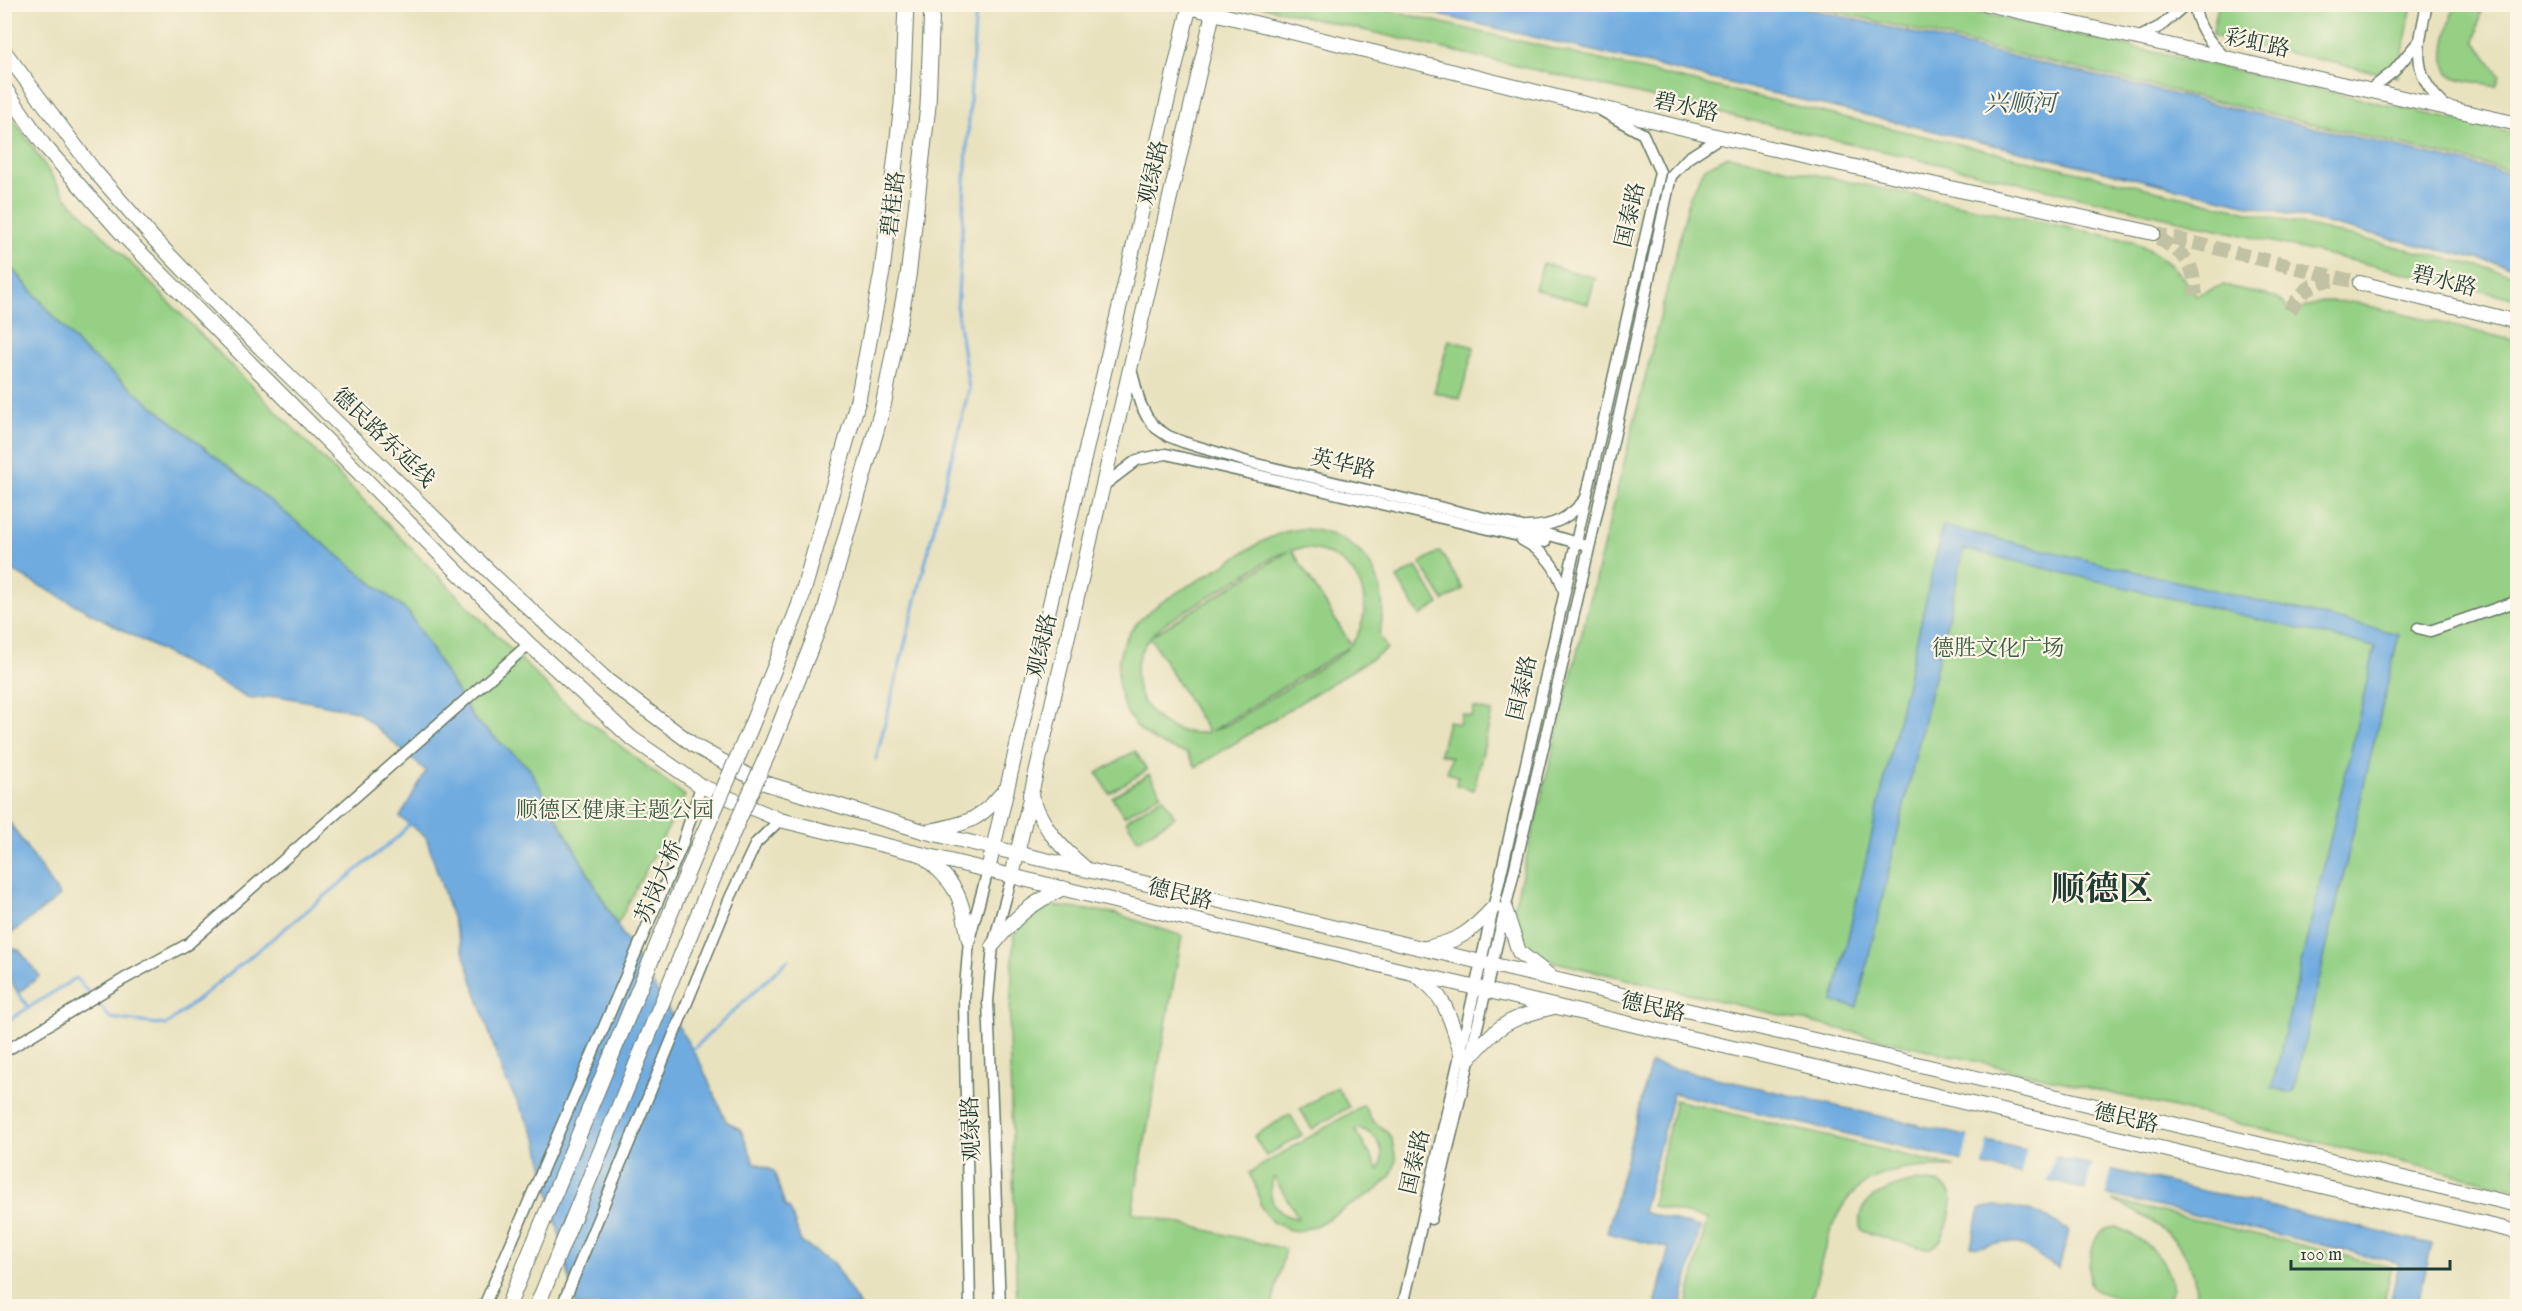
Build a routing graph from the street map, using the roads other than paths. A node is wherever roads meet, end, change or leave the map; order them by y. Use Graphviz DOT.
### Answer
graph roads {
  1 [pos="906,4"];
  2 [pos="932,4"];
  3 [pos="1988,4"];
  4 [pos="2186,4"];
  5 [pos="2194,4"];
  6 [pos="2427,4"];
  7 [pos="1185,5"];
  8 [pos="1214,9"];
  9 [pos="2136,39"];
  10 [pos="2419,41"];
  11 [pos="4,51"];
  12 [pos="2226,59"];
  13 [pos="4,87"];
  14 [pos="2370,90"];
  15 [pos="1596,108"];
  16 [pos="2448,108"];
  17 [pos="2517,124"];
  18 [pos="1720,137"];
  19 [pos="2153,233"];
  20 [pos="2360,283"];
  21 [pos="2517,322"];
  22 [pos="1130,366"];
  23 [pos="858,400"];
  24 [pos="1103,486"];
  25 [pos="1588,496"];
  26 [pos="1518,532"];
  27 [pos="1576,547"];
  28 [pos="1589,550"];
  29 [pos="1564,593"];
  30 [pos="2517,601"];
  31 [pos="2418,628"];
  32 [pos="529,644"];
  33 [pos="701,786"];
  34 [pos="1006,789"];
  35 [pos="1030,794"];
  36 [pos="780,820"];
  37 [pos="926,832"];
  38 [pos="993,848"];
  39 [pos="1017,853"];
  40 [pos="920,854"];
  41 [pos="1086,869"];
  42 [pos="988,870"];
  43 [pos="1012,876"];
  44 [pos="1063,888"];
  45 [pos="1499,908"];
  46 [pos="969,940"];
  47 [pos="993,945"];
  48 [pos="1421,949"];
  49 [pos="1487,964"];
  50 [pos="1408,972"];
  51 [pos="1556,981"];
  52 [pos="1481,989"];
  53 [pos="1556,1006"];
  54 [pos="4,1052"];
  55 [pos="1465,1056"];
  56 [pos="2517,1205"];
  57 [pos="2517,1232"];
  58 [pos="484,1306"];
  59 [pos="508,1306"];
  60 [pos="537,1306"];
  61 [pos="562,1306"];
  62 [pos="970,1306"];
  63 [pos="1000,1306"];
  64 [pos="1403,1306"];
  65 [pos="1409,1306"];
  1 -- 23 [label="highway, 碧桂路"];
  2 -- 60 [label="highway, 碧桂路, bridge"];
  3 -- 9 [label="main road, 彩虹路"];
  4 -- 9 [label="street"];
  5 -- 12 [label="street"];
  6 -- 10 [label="street"];
  7 -- 8 [label="main road, 碧水路"];
  7 -- 34 [label="main road, 观绿路"];
  8 -- 15 [label="main road, 碧水路"];
  8 -- 22 [label="main road, 观绿路"];
  9 -- 12 [label="main road, 彩虹路"];
  10 -- 14 [label="street"];
  10 -- 16 [label="street"];
  11 -- 37 [label="main road, 德民路东延线"];
  12 -- 14 [label="main road, 彩虹路"];
  13 -- 32 [label="main road, 德民路东延线"];
  14 -- 16 [label="main road, 彩虹路"];
  15 -- 18 [label="main road, 碧水路"];
  15 -- 25 [label="street, 国泰路"];
  16 -- 17 [label="main road, 彩虹路"];
  18 -- 19 [label="main road, 碧水路"];
  18 -- 28 [label="street, 国泰路"];
  20 -- 21 [label="main road, 碧水路"];
  22 -- 24 [label="main road, 观绿路"];
  22 -- 26 [label="street, 英华路"];
  23 -- 59 [label="highway, 苏岗大桥, bridge"];
  24 -- 26 [label="street, 英华路"];
  24 -- 35 [label="main road, 观绿路"];
  25 -- 26 [label="street"];
  25 -- 27 [label="street, 国泰路"];
  26 -- 27 [label="street, 英华路"];
  26 -- 29 [label="street"];
  27 -- 28 [label="street, 英华路"];
  27 -- 29 [label="street, 国泰路"];
  28 -- 45 [label="street, 国泰路"];
  29 -- 45 [label="street, 国泰路"];
  30 -- 31 [label="street"];
  32 -- 33 [label="main road, 德民路东延线"];
  32 -- 54 [label="street"];
  33 -- 36 [label="main road, 德民路东延线"];
  33 -- 58 [label="street"];
  34 -- 37 [label="main road"];
  34 -- 38 [label="main road, 观绿路"];
  35 -- 39 [label="main road, 观绿路"];
  35 -- 41 [label="main road"];
  36 -- 40 [label="main road, 德民路"];
  36 -- 61 [label="street"];
  37 -- 38 [label="main road, 德民路东延线"];
  38 -- 39 [label="main road, 德民路东延线"];
  38 -- 42 [label="main road, 观绿路"];
  39 -- 41 [label="main road, 德民路东延线"];
  39 -- 43 [label="main road, 观绿路"];
  40 -- 42 [label="main road, 德民路"];
  40 -- 46 [label="main road"];
  41 -- 48 [label="main road, 德民路东延线"];
  42 -- 43 [label="main road, 德民路"];
  42 -- 46 [label="street, 观绿路"];
  43 -- 44 [label="main road, 德民路"];
  43 -- 47 [label="street, 观绿路"];
  44 -- 47 [label="main road"];
  44 -- 50 [label="main road, 德民路"];
  45 -- 48 [label="main road"];
  45 -- 49 [label="street, 国泰路"];
  45 -- 51 [label="main road"];
  46 -- 62 [label="street, 观绿路"];
  47 -- 63 [label="street, 观绿路"];
  48 -- 49 [label="main road, 德民路东延线"];
  49 -- 51 [label="main road, 德民路东延线"];
  49 -- 52 [label="street, 国泰路"];
  50 -- 52 [label="main road, 德民路"];
  50 -- 55 [label="main road"];
  51 -- 56 [label="main road, 德民路东延线"];
  52 -- 53 [label="main road, 德民路"];
  52 -- 55 [label="street, 国泰路"];
  53 -- 55 [label="main road"];
  53 -- 57 [label="main road, 德民路"];
  55 -- 64 [label="street, 国泰路"];
  55 -- 65 [label="street, 国泰路"];
}
